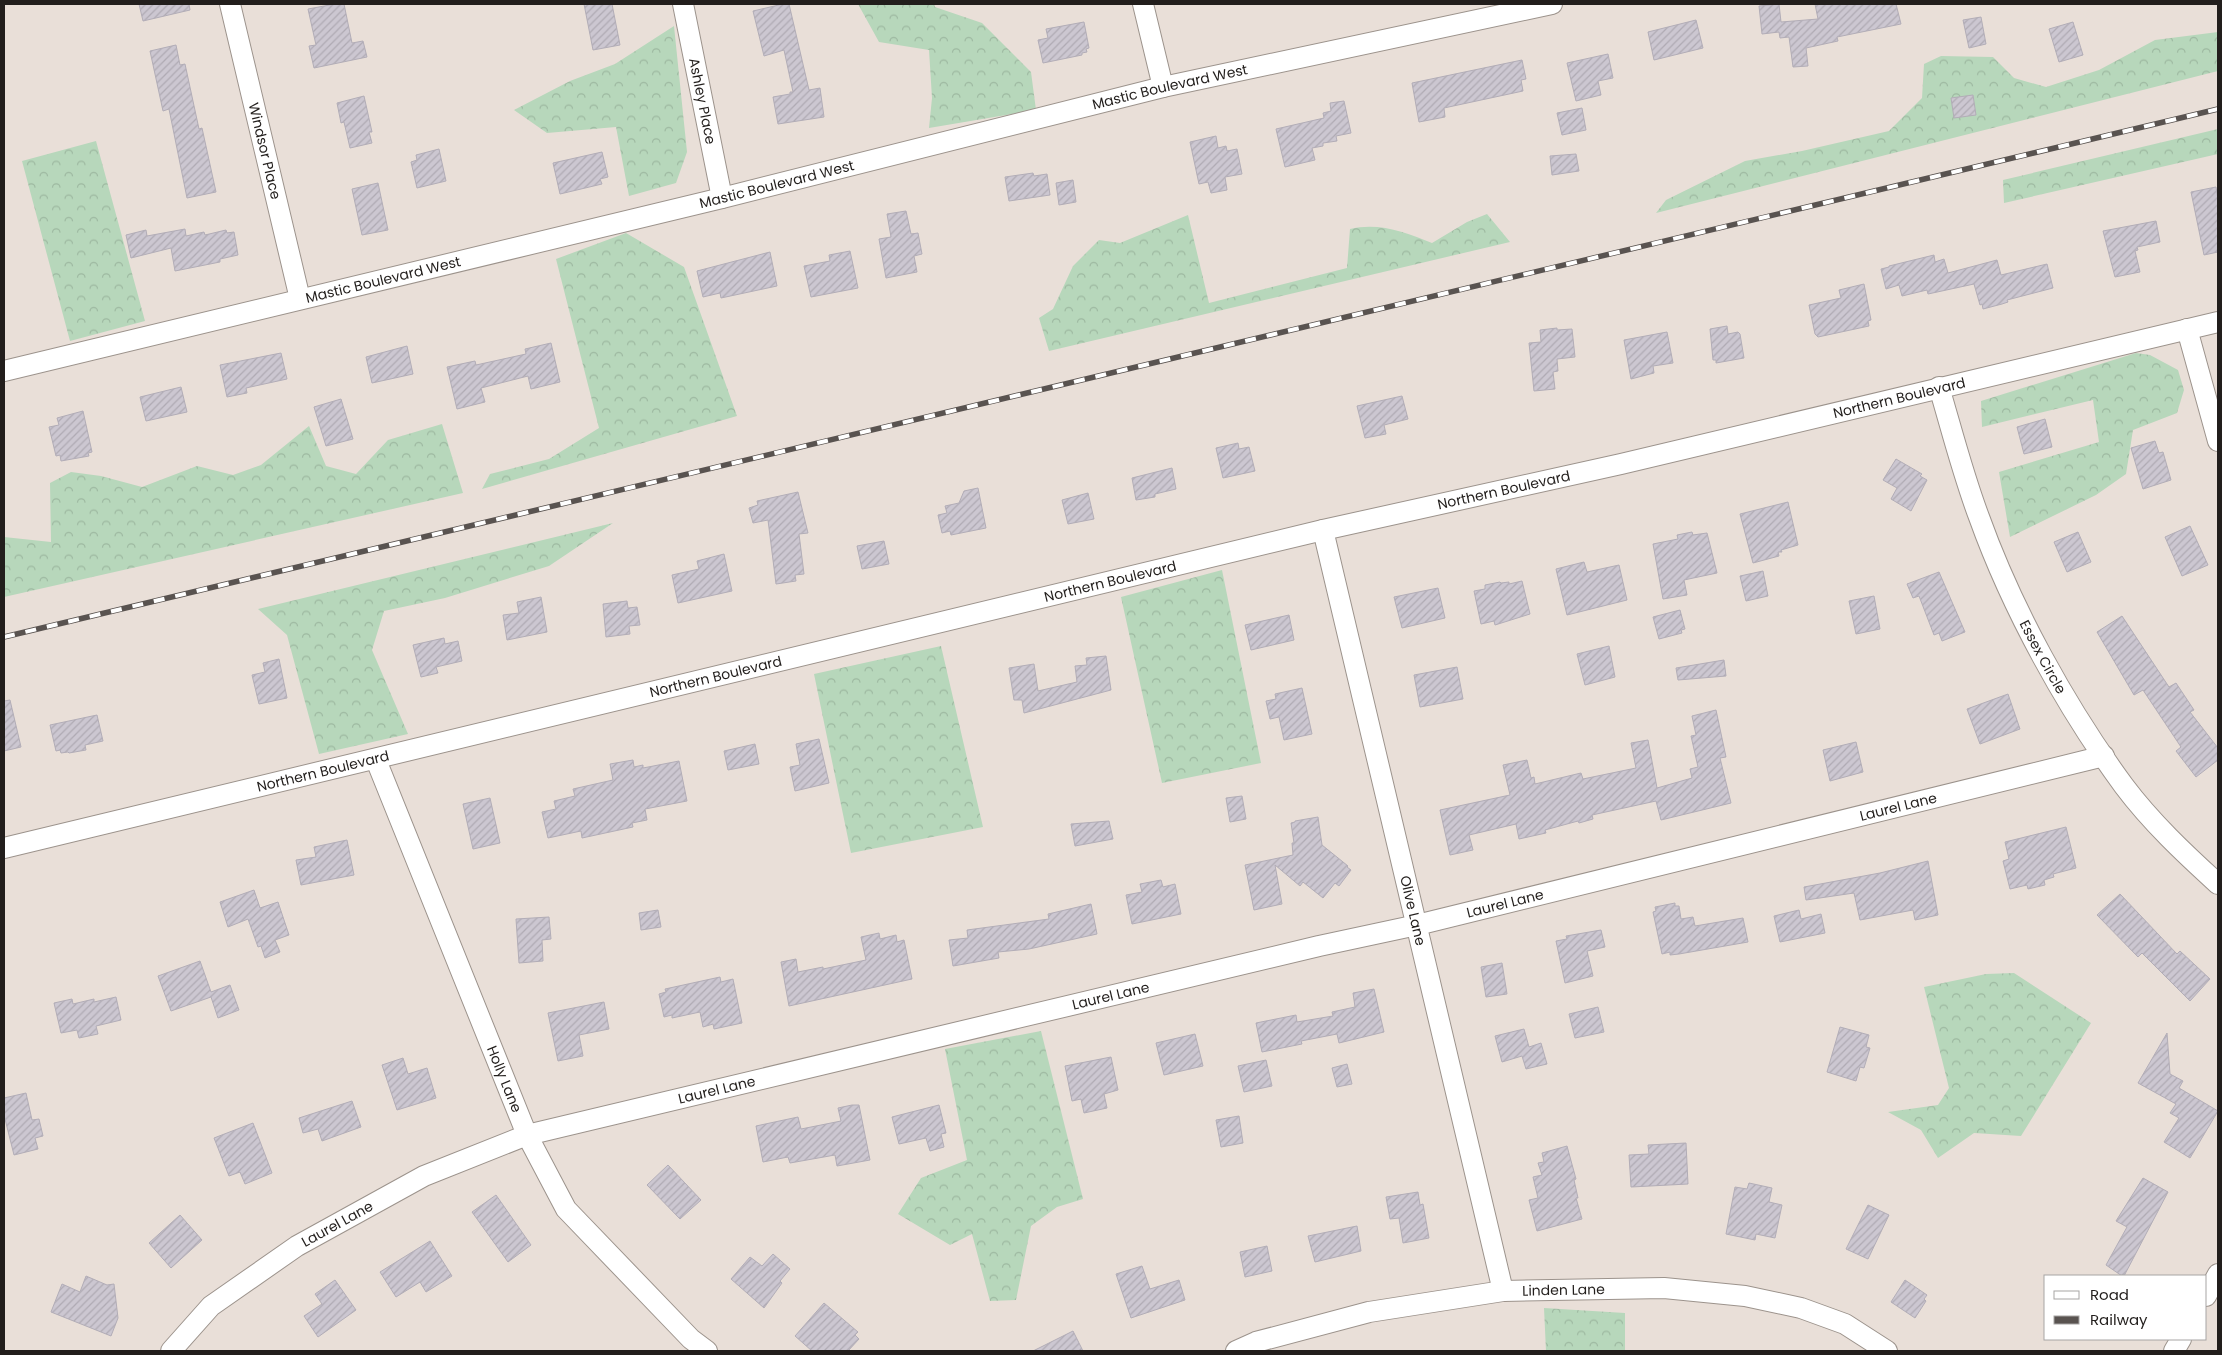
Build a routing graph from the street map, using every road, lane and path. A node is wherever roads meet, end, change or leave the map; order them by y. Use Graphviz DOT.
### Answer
graph roads {
  1 [pos="230,4"];
  2 [pos="683,4"];
  3 [pos="1143,4"];
  4 [pos="1552,4"];
  5 [pos="1163,87"];
  6 [pos="722,198"];
  7 [pos="300,299"];
  8 [pos="2218,322"];
  9 [pos="2187,329"];
  10 [pos="4,371"];
  11 [pos="1939,387"];
  12 [pos="2218,441"];
  13 [pos="1323,530"];
  14 [pos="2104,756"];
  15 [pos="376,760"];
  16 [pos="4,848"];
  17 [pos="2218,884"];
  18 [pos="1417,925"];
  19 [pos="527,1135"];
  20 [pos="2218,1274"];
  21 [pos="1503,1291"];
  22 [pos="2207,1294"];
  23 [pos="2180,1340"];
  24 [pos="170,1351"];
  25 [pos="706,1351"];
  26 [pos="1236,1351"];
  27 [pos="1887,1351"];
  28 [pos="2174,1351"];
  1 -- 7 [label="street, Windsor Place"];
  2 -- 6 [label="street, Ashley Place"];
  3 -- 5 [label="street"];
  4 -- 5 [label="street, Mastic Boulevard West"];
  5 -- 6 [label="street, Mastic Boulevard West"];
  6 -- 7 [label="street, Mastic Boulevard West"];
  7 -- 10 [label="street, Mastic Boulevard West"];
  8 -- 9 [label="street, Northern Boulevard"];
  9 -- 11 [label="street, Northern Boulevard"];
  9 -- 12 [label="street"];
  11 -- 13 [label="street, Northern Boulevard"];
  11 -- 14 [label="street, Essex Circle"];
  13 -- 15 [label="street, Northern Boulevard"];
  13 -- 18 [label="street, Olive Lane"];
  14 -- 17 [label="street, Essex Circle"];
  14 -- 18 [label="street, Laurel Lane"];
  15 -- 16 [label="street, Northern Boulevard"];
  15 -- 19 [label="street, Holly Lane"];
  18 -- 19 [label="street, Laurel Lane"];
  18 -- 21 [label="street, Olive Lane"];
  19 -- 24 [label="street, Laurel Lane"];
  19 -- 25 [label="street, Holly Lane"];
  20 -- 22 [label="street"];
  21 -- 26 [label="street, Linden Lane"];
  21 -- 27 [label="street, Linden Lane"];
  23 -- 28 [label="street"];
}
